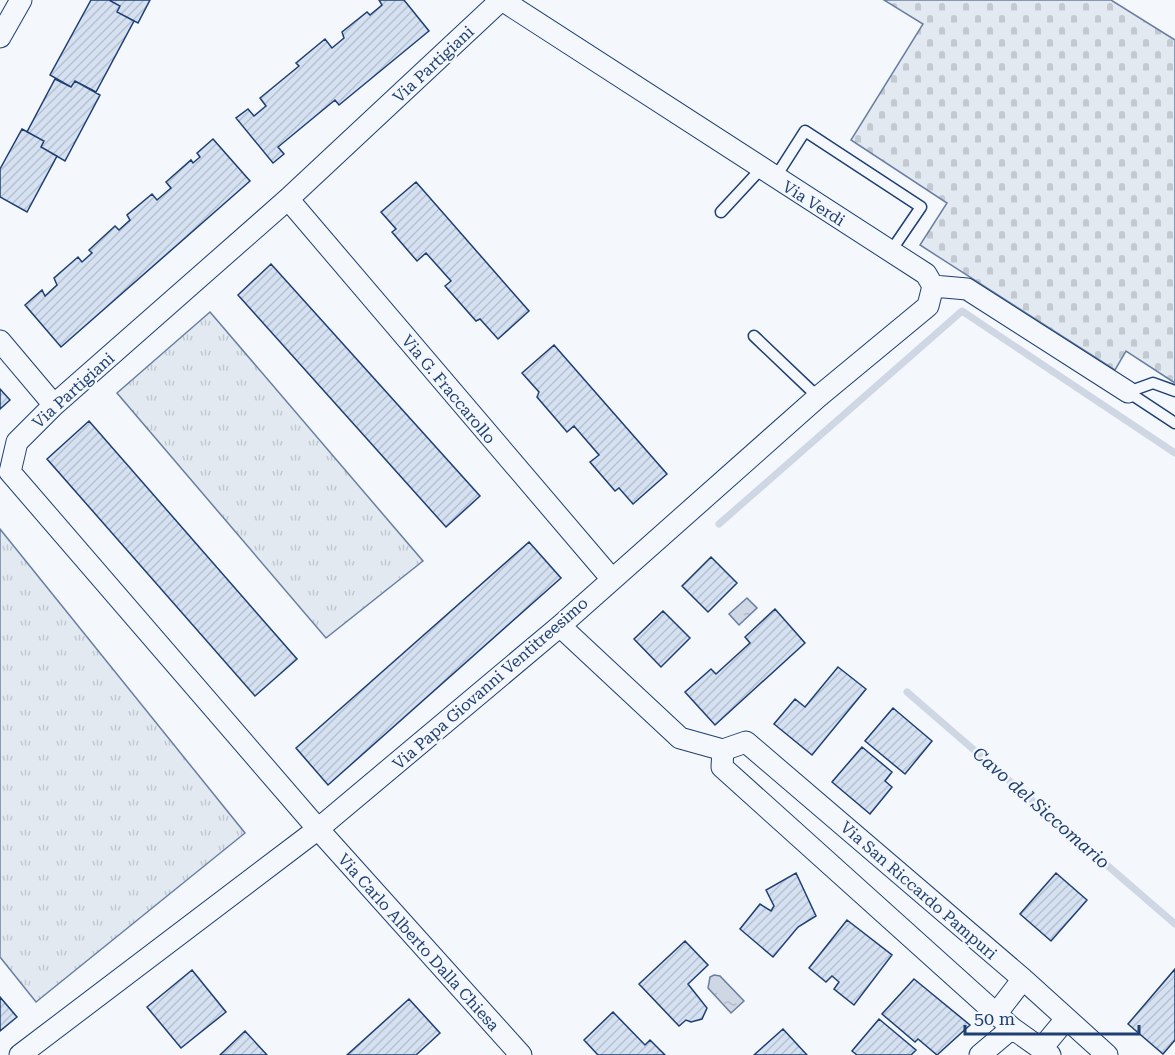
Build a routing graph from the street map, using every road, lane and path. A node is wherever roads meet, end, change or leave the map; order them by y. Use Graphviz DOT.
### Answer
graph roads {
  1 [pos="21,0"];
  2 [pos="502,0"];
  3 [pos="0,37"];
  4 [pos="768,173"];
  5 [pos="288,199"];
  6 [pos="721,212"];
  7 [pos="891,252"];
  8 [pos="933,286"];
  9 [pos="754,336"];
  10 [pos="0,340"];
  11 [pos="1175,391"];
  12 [pos="1128,392"];
  13 [pos="819,397"];
  14 [pos="54,405"];
  15 [pos="1175,423"];
  16 [pos="611,578"];
  17 [pos="560,626"];
  18 [pos="723,750"];
  19 [pos="318,829"];
  20 [pos="1023,979"];
  21 [pos="1066,1019"];
  22 [pos="1004,1021"];
  23 [pos="1046,1051"];
  24 [pos="20,1055"];
  25 [pos="520,1055"];
  26 [pos="980,1055"];
  27 [pos="1107,1055"];
  1 -- 3 [label="street"];
  2 -- 4 [label="street, Via Verdi"];
  2 -- 5 [label="street, Via Partigiani"];
  4 -- 6 [label="lane"];
  4 -- 7 [label="street, Via Verdi"];
  4 -- 7 [label="lane"];
  5 -- 14 [label="street, Via Partigiani"];
  5 -- 16 [label="street, Via G. Fraccarollo"];
  7 -- 8 [label="street, Via Verdi"];
  8 -- 12 [label="street"];
  8 -- 13 [label="street, Via Papa Giovanni Ventitreesimo"];
  9 -- 13 [label="lane"];
  10 -- 14 [label="street"];
  11 -- 12 [label="lane"];
  12 -- 15 [label="lane"];
  13 -- 16 [label="street, Via Papa Giovanni Ventitreesimo"];
  14 -- 19 [label="street, Via Partigiani"];
  16 -- 17 [label="street, Via Papa Giovanni Ventitreesimo"];
  17 -- 18 [label="street, Via San Riccardo Pampuri"];
  17 -- 19 [label="street, Via Papa Giovanni Ventitreesimo"];
  18 -- 20 [label="street, Via San Riccardo Pampuri"];
  18 -- 22 [label="street"];
  19 -- 24 [label="street, Via Papa Giovanni Ventitreesimo"];
  19 -- 25 [label="street, Via Carlo Alberto Dalla Chiesa"];
  20 -- 21 [label="street, Via San Riccardo Pampuri"];
  20 -- 22 [label="street"];
  21 -- 23 [label="street"];
  21 -- 27 [label="street, Via San Riccardo Pampuri"];
  22 -- 23 [label="street"];
  22 -- 26 [label="street"];
}
